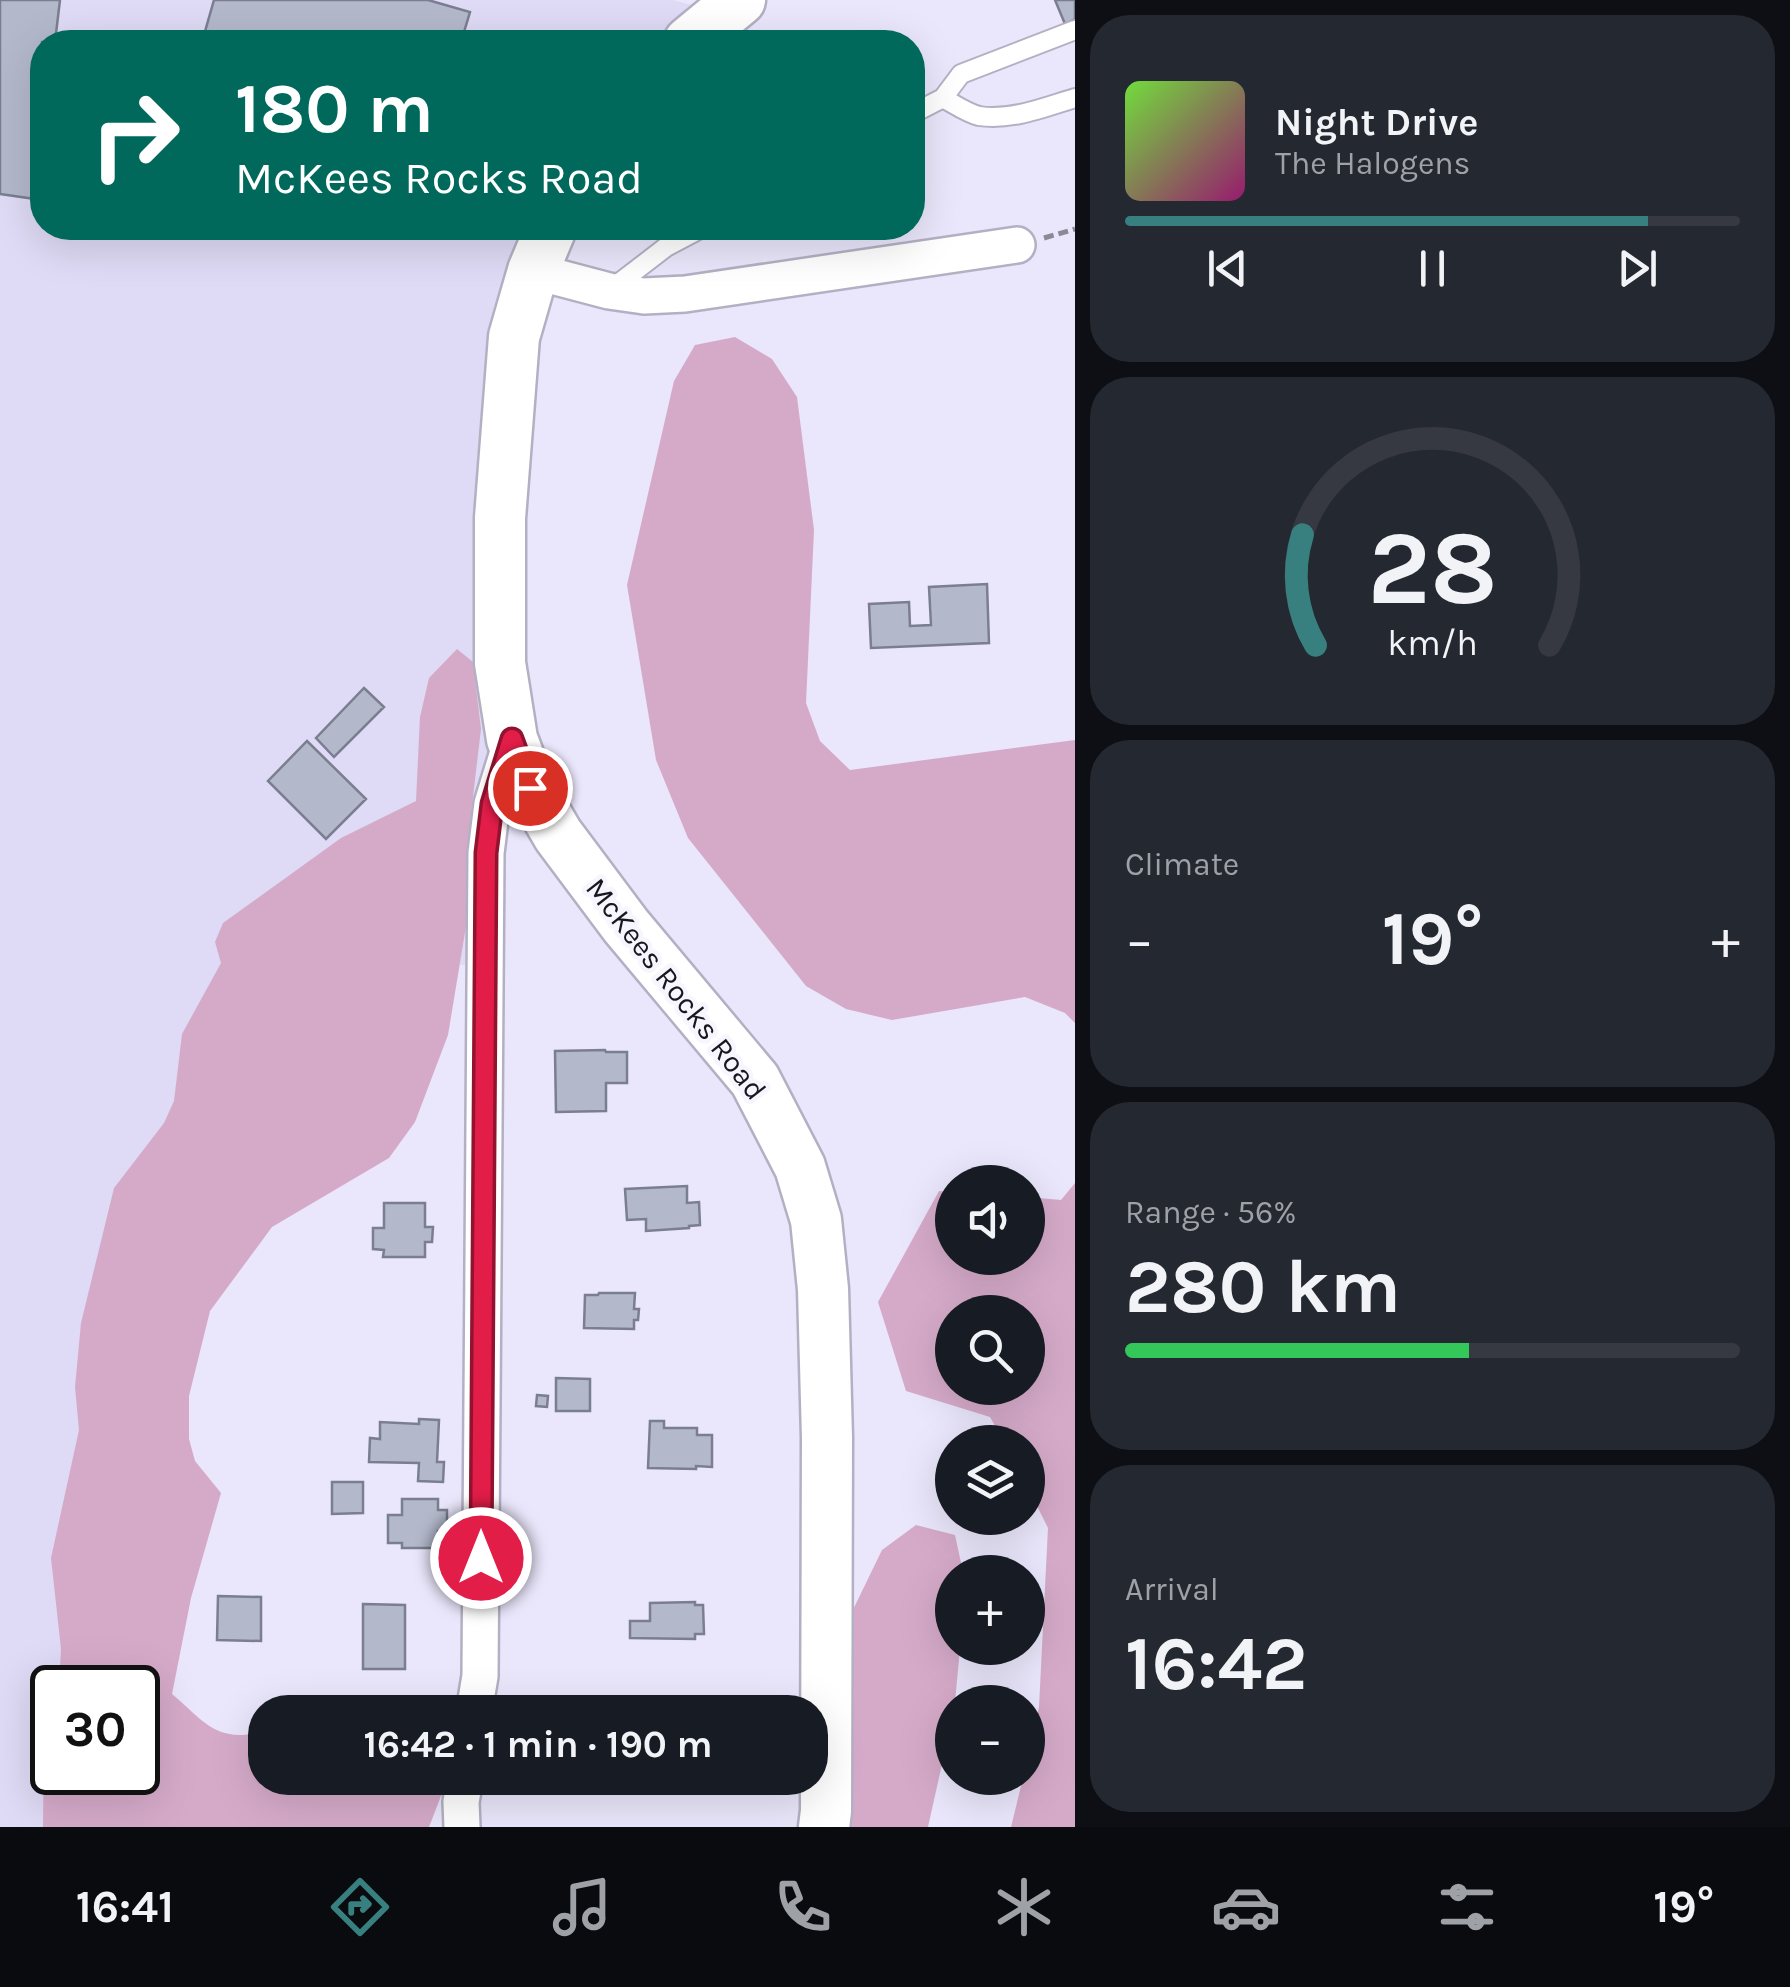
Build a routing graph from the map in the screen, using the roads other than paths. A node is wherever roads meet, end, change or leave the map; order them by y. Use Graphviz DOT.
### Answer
graph roads {
  1 [pos="740,0"];
  2 [pos="704,30"];
  3 [pos="1075,30"];
  4 [pos="943,98"];
  5 [pos="1075,98"];
  6 [pos="925,107"];
  7 [pos="679,240"];
  8 [pos="1017,246"];
  9 [pos="542,249"];
  10 [pos="609,290"];
  11 [pos="512,739"];
  12 [pos="477,1695"];
  13 [pos="462,1795"];
  14 [pos="462,1827"];
  15 [pos="824,1827"];
  1 -- 2 [label="street"];
  3 -- 4 [label="lane"];
  4 -- 5 [label="lane"];
  4 -- 6 [label="lane"];
  7 -- 10 [label="lane"];
  8 -- 10 [label="street"];
  9 -- 10 [label="street"];
  9 -- 11 [label="street, McKees Rocks Road"];
  11 -- 12 [label="street"];
  11 -- 15 [label="street, McKees Rocks Road"];
  13 -- 14 [label="street"];
}
